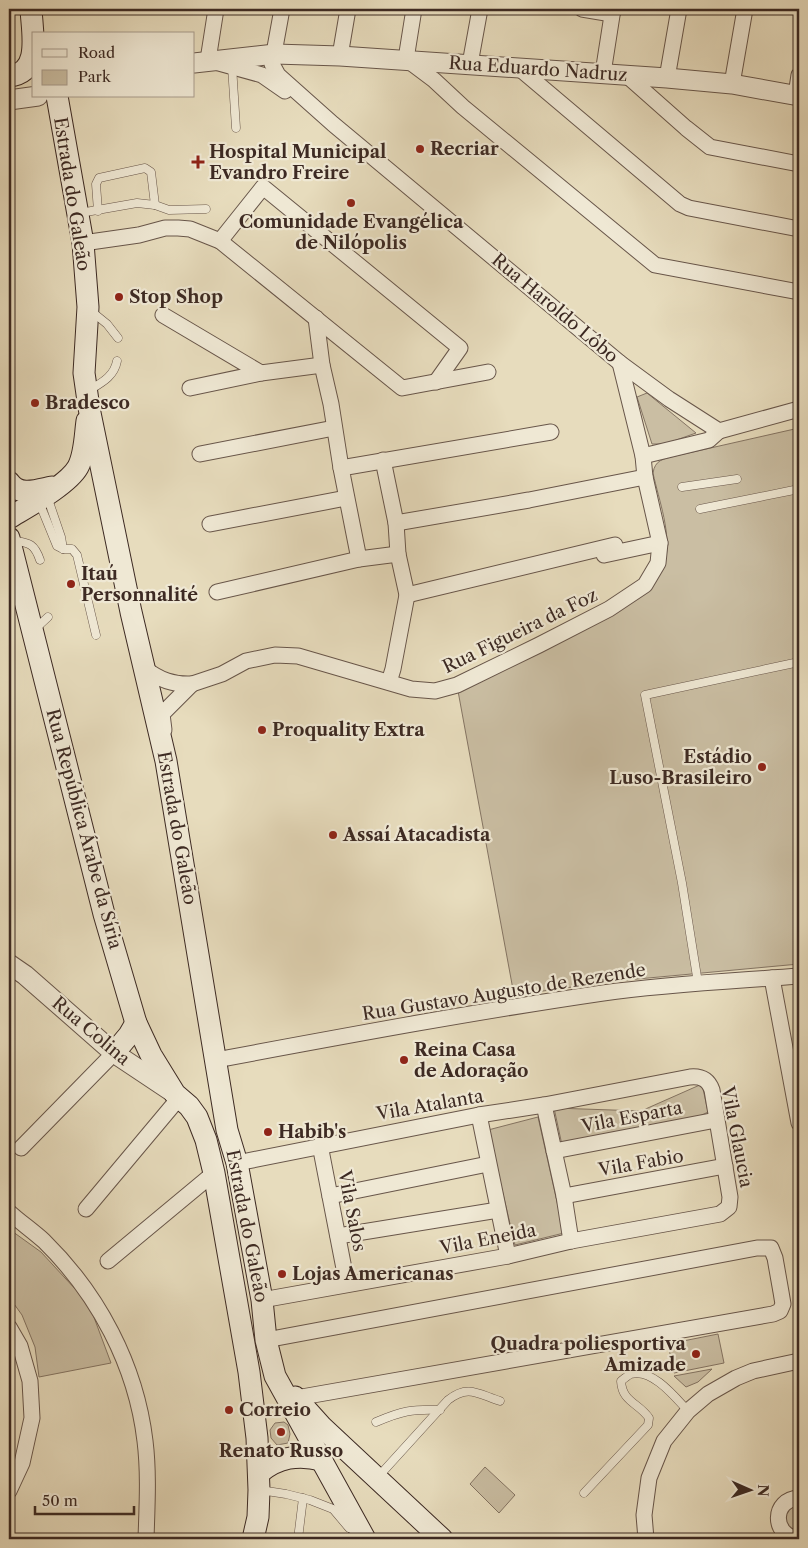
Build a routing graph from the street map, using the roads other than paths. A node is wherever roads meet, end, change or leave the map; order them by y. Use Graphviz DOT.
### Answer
graph roads {
  1 [pos="32,9"];
  2 [pos="216,9"];
  3 [pos="282,9"];
  4 [pos="348,9"];
  5 [pos="414,9"];
  6 [pos="480,9"];
  7 [pos="582,9"];
  8 [pos="679,9"];
  9 [pos="745,9"];
  10 [pos="612,11"];
  11 [pos="39,32"];
  12 [pos="275,54"];
  13 [pos="340,56"];
  14 [pos="406,59"];
  15 [pos="201,61"];
  16 [pos="470,64"];
  17 [pos="232,66"];
  18 [pos="519,68"];
  19 [pos="603,73"];
  20 [pos="625,74"];
  21 [pos="799,74"];
  22 [pos="9,76"];
  23 [pos="667,78"];
  24 [pos="732,84"];
  25 [pos="798,95"];
  26 [pos="32,97"];
  27 [pos="58,98"];
  28 [pos="9,100"];
  29 [pos="333,124"];
  30 [pos="236,128"];
  31 [pos="799,164"];
  32 [pos="155,205"];
  33 [pos="206,208"];
  34 [pos="88,212"];
  35 [pos="799,229"];
  36 [pos="220,240"];
  37 [pos="83,243"];
  38 [pos="799,292"];
  39 [pos="88,307"];
  40 [pos="163,315"];
  41 [pos="316,318"];
  42 [pos="118,338"];
  43 [pos="118,361"];
  44 [pos="620,363"];
  45 [pos="322,365"];
  46 [pos="488,372"];
  47 [pos="261,373"];
  48 [pos="436,382"];
  49 [pos="190,388"];
  50 [pos="88,400"];
  51 [pos="799,409"];
  52 [pos="334,428"];
  53 [pos="719,431"];
  54 [pos="551,432"];
  55 [pos="200,454"];
  56 [pos="643,456"];
  57 [pos="383,460"];
  58 [pos="341,468"];
  59 [pos="646,477"];
  60 [pos="737,479"];
  61 [pos="9,482"];
  62 [pos="682,487"];
  63 [pos="799,489"];
  64 [pos="47,493"];
  65 [pos="346,498"];
  66 [pos="700,509"];
  67 [pos="9,518"];
  68 [pos="396,523"];
  69 [pos="210,524"];
  70 [pos="9,539"];
  71 [pos="660,543"];
  72 [pos="615,545"];
  73 [pos="398,554"];
  74 [pos="359,559"];
  75 [pos="588,559"];
  76 [pos="40,560"];
  77 [pos="218,592"];
  78 [pos="408,595"];
  79 [pos="48,617"];
  80 [pos="33,632"];
  81 [pos="96,635"];
  82 [pos="799,662"];
  83 [pos="144,668"];
  84 [pos="391,676"];
  85 [pos="192,684"];
  86 [pos="166,761"];
  87 [pos="9,964"];
  88 [pos="799,976"];
  89 [pos="772,978"];
  90 [pos="698,983"];
  91 [pos="136,1023"];
  92 [pos="114,1053"];
  93 [pos="216,1060"];
  94 [pos="690,1077"];
  95 [pos="181,1099"];
  96 [pos="544,1105"];
  97 [pos="479,1115"];
  98 [pos="716,1120"];
  99 [pos="799,1123"];
  100 [pos="320,1145"];
  101 [pos="22,1148"];
  102 [pos="554,1151"];
  103 [pos="237,1163"];
  104 [pos="488,1164"];
  105 [pos="725,1166"];
  106 [pos="214,1173"];
  107 [pos="330,1196"];
  108 [pos="564,1196"];
  109 [pos="86,1209"];
  110 [pos="498,1210"];
  111 [pos="9,1212"];
  112 [pos="720,1214"];
  113 [pos="338,1236"];
  114 [pos="571,1242"];
  115 [pos="508,1256"];
  116 [pos="108,1261"];
  117 [pos="347,1284"];
  118 [pos="262,1300"];
  119 [pos="9,1327"];
  120 [pos="266,1340"];
  121 [pos="799,1361"];
  122 [pos="275,1376"];
  123 [pos="296,1398"];
  124 [pos="500,1401"];
  125 [pos="440,1410"];
  126 [pos="688,1411"];
  127 [pos="376,1422"];
  128 [pos="322,1460"];
  129 [pos="377,1478"];
  130 [pos="259,1481"];
  131 [pos="9,1491"];
  132 [pos="584,1493"];
  133 [pos="303,1498"];
  134 [pos="799,1498"];
  135 [pos="358,1536"];
  136 [pos="146,1539"];
  137 [pos="253,1539"];
  138 [pos="298,1539"];
  139 [pos="442,1539"];
  140 [pos="646,1539"];
  141 [pos="799,1539"];
  1 -- 11 [label="main road"];
  1 -- 22 [label="main road"];
  2 -- 15 [label="street"];
  3 -- 12 [label="street"];
  4 -- 13 [label="street"];
  5 -- 14 [label="street"];
  6 -- 16 [label="street"];
  7 -- 10 [label="street"];
  8 -- 23 [label="street"];
  9 -- 24 [label="street"];
  10 -- 19 [label="street"];
  12 -- 13 [label="street, Rua Eduardo Nadruz"];
  12 -- 15 [label="street"];
  12 -- 29 [label="street, Rua Haroldo Lôbo"];
  13 -- 14 [label="street, Rua Eduardo Nadruz"];
  14 -- 16 [label="street, Rua Eduardo Nadruz"];
  14 -- 38 [label="street"];
  15 -- 17 [label="street, Rua Haroldo Lôbo"];
  16 -- 18 [label="street, Rua Eduardo Nadruz"];
  17 -- 29 [label="street, Rua Haroldo Lôbo"];
  17 -- 30 [label="lane"];
  18 -- 19 [label="street, Rua Eduardo Nadruz"];
  18 -- 35 [label="street"];
  19 -- 20 [label="street, Rua Eduardo Nadruz"];
  20 -- 23 [label="street, Rua Eduardo Nadruz"];
  20 -- 31 [label="street"];
  21 -- 25 [label="street"];
  23 -- 24 [label="street, Rua Eduardo Nadruz"];
  24 -- 25 [label="street, Rua Eduardo Nadruz"];
  26 -- 28 [label="street"];
  27 -- 34 [label="main road, Estrada do Galeão"];
  29 -- 44 [label="street, Rua Haroldo Lôbo"];
  32 -- 33 [label="lane"];
  32 -- 34 [label="lane"];
  32 -- 34 [label="lane"];
  34 -- 37 [label="main road, Estrada do Galeão"];
  36 -- 37 [label="street"];
  36 -- 41 [label="street"];
  36 -- 48 [label="street"];
  37 -- 39 [label="main road, Estrada do Galeão"];
  39 -- 42 [label="lane"];
  39 -- 50 [label="main road, Estrada do Galeão"];
  40 -- 47 [label="street"];
  41 -- 45 [label="street"];
  41 -- 48 [label="street"];
  43 -- 50 [label="lane"];
  44 -- 53 [label="street, Rua Haroldo Lôbo"];
  44 -- 56 [label="street, Rua Figueira da Foz"];
  45 -- 47 [label="street"];
  45 -- 52 [label="street"];
  46 -- 48 [label="street"];
  47 -- 49 [label="street"];
  50 -- 64 [label="main road"];
  50 -- 83 [label="main road, Estrada do Galeão"];
  51 -- 53 [label="street"];
  52 -- 55 [label="street"];
  52 -- 58 [label="street"];
  53 -- 56 [label="street"];
  54 -- 57 [label="street"];
  56 -- 59 [label="street, Rua Figueira da Foz"];
  57 -- 58 [label="street"];
  57 -- 68 [label="street"];
  58 -- 65 [label="street"];
  59 -- 68 [label="street"];
  59 -- 71 [label="street, Rua Figueira da Foz"];
  60 -- 62 [label="lane"];
  61 -- 64 [label="main road"];
  63 -- 66 [label="lane"];
  64 -- 67 [label="main road"];
  64 -- 81 [label="lane"];
  65 -- 69 [label="street"];
  65 -- 74 [label="street"];
  68 -- 73 [label="street"];
  70 -- 76 [label="lane"];
  70 -- 80 [label="main road, Rua República Árabe da Síria"];
  71 -- 75 [label="street"];
  71 -- 84 [label="street, Rua Figueira da Foz"];
  72 -- 78 [label="street"];
  73 -- 74 [label="street"];
  73 -- 78 [label="street"];
  74 -- 77 [label="street"];
  78 -- 84 [label="street"];
  79 -- 80 [label="lane"];
  80 -- 91 [label="main road, Rua República Árabe da Síria"];
  82 -- 90 [label="lane"];
  83 -- 85 [label="street, Rua Figueira da Foz"];
  83 -- 86 [label="main road, Estrada do Galeão"];
  84 -- 85 [label="street, Rua Figueira da Foz"];
  85 -- 86 [label="street, Rua Figueira da Foz"];
  86 -- 93 [label="main road, Estrada do Galeão"];
  87 -- 92 [label="street, Rua Colina"];
  88 -- 89 [label="street, Rua Gustavo Augusto de Rezende"];
  89 -- 90 [label="street, Rua Gustavo Augusto de Rezende"];
  89 -- 99 [label="street"];
  90 -- 93 [label="street, Rua Gustavo Augusto de Rezende"];
  91 -- 92 [label="main road"];
  91 -- 95 [label="main road, Rua República Árabe da Síria"];
  92 -- 95 [label="street, Rua Colina"];
  92 -- 101 [label="street"];
  93 -- 103 [label="main road, Estrada do Galeão"];
  94 -- 96 [label="street, Vila Atalanta"];
  94 -- 98 [label="street, Vila Glaucia"];
  95 -- 106 [label="main road, Estrada do Galeão"];
  95 -- 109 [label="street"];
  96 -- 97 [label="street, Vila Atalanta"];
  96 -- 102 [label="street"];
  97 -- 100 [label="street, Vila Atalanta"];
  97 -- 104 [label="street"];
  98 -- 102 [label="street, Vila Esparta"];
  98 -- 105 [label="street, Vila Glaucia"];
  100 -- 103 [label="street, Vila Atalanta"];
  100 -- 107 [label="street, Vila Salos"];
  102 -- 108 [label="street"];
  103 -- 118 [label="main road, Estrada do Galeão"];
  104 -- 107 [label="street"];
  104 -- 110 [label="street"];
  105 -- 108 [label="street, Vila Fabio"];
  105 -- 112 [label="street, Vila Glaucia"];
  106 -- 116 [label="street"];
  106 -- 130 [label="main road, Estrada do Galeão"];
  107 -- 113 [label="street, Vila Salos"];
  108 -- 114 [label="street"];
  110 -- 113 [label="street"];
  110 -- 115 [label="street"];
  111 -- 136 [label="street"];
  112 -- 114 [label="street, Vila Eneida"];
  113 -- 117 [label="street, Vila Salos"];
  114 -- 115 [label="street, Vila Eneida"];
  115 -- 117 [label="street, Vila Eneida"];
  117 -- 118 [label="street, Vila Eneida"];
  118 -- 120 [label="main road, Estrada do Galeão"];
  119 -- 131 [label="street"];
  120 -- 122 [label="main road, Estrada do Galeão"];
  120 -- 123 [label="street"];
  121 -- 126 [label="street"];
  122 -- 123 [label="main road"];
  122 -- 128 [label="main road, Estrada do Galeão"];
  123 -- 129 [label="main road"];
  124 -- 125 [label="lane"];
  125 -- 127 [label="lane"];
  125 -- 129 [label="lane"];
  126 -- 132 [label="lane"];
  126 -- 140 [label="street"];
  128 -- 130 [label="main road"];
  128 -- 135 [label="main road, Estrada do Galeão"];
  129 -- 139 [label="main road"];
  130 -- 133 [label="lane"];
  130 -- 137 [label="main road, Estrada do Galeão"];
  133 -- 135 [label="lane"];
  133 -- 138 [label="lane"];
  134 -- 141 [label="street"];
}
